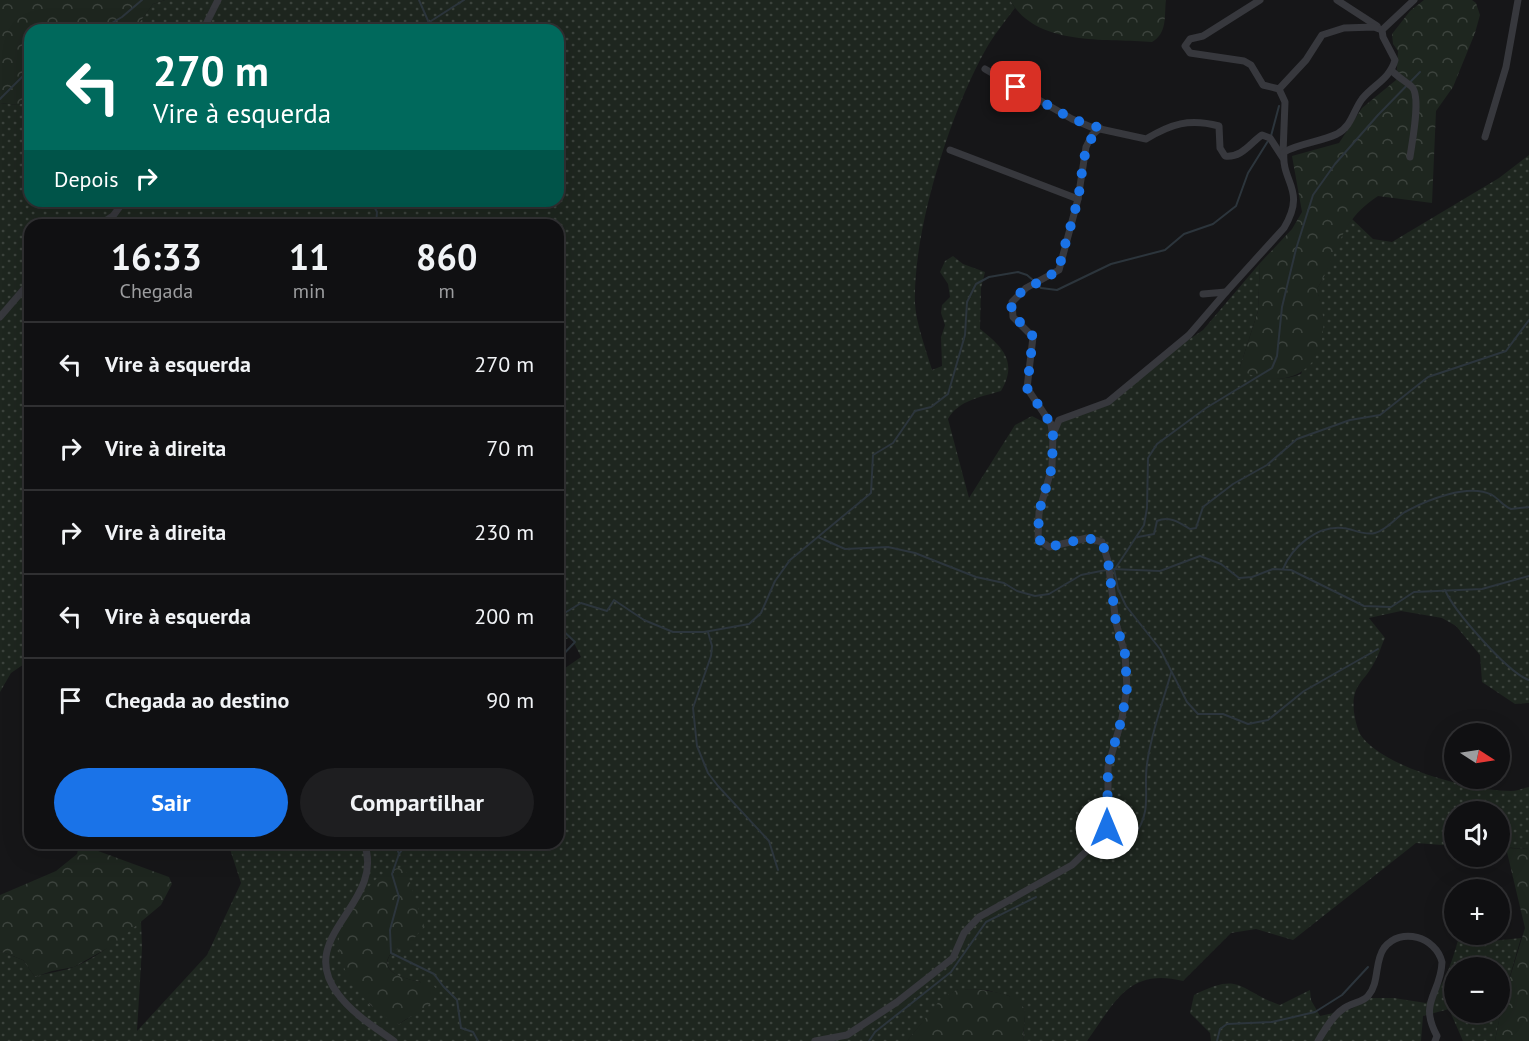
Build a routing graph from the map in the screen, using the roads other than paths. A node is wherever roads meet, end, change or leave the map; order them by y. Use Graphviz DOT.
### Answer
graph roads {
  1 [pos="218,0"];
  2 [pos="1260,0"];
  3 [pos="1337,0"];
  4 [pos="1414,0"];
  5 [pos="1518,0"];
  6 [pos="206,24"];
  7 [pos="1382,30"];
  8 [pos="985,69"];
  9 [pos="1392,71"];
  10 [pos="1279,89"];
  11 [pos="1100,128"];
  12 [pos="1485,137"];
  13 [pos="950,150"];
  14 [pos="1283,156"];
  15 [pos="1410,157"];
  16 [pos="1078,199"];
  17 [pos="120,207"];
  18 [pos="108,219"];
  19 [pos="24,289"];
  20 [pos="1226,292"];
  21 [pos="1203,294"];
  22 [pos="0,317"];
  23 [pos="1053,434"];
  24 [pos="365,849"];
  25 [pos="394,1041"];
  26 [pos="815,1041"];
  27 [pos="1318,1041"];
  28 [pos="1435,1041"];
  1 -- 6 [label="street"];
  2 -- 10 [label="street"];
  3 -- 7 [label="street"];
  4 -- 7 [label="street"];
  5 -- 12 [label="street"];
  7 -- 9 [label="street"];
  7 -- 10 [label="street"];
  8 -- 11 [label="street"];
  9 -- 14 [label="street"];
  9 -- 15 [label="street"];
  10 -- 14 [label="street"];
  11 -- 14 [label="street"];
  11 -- 16 [label="street"];
  13 -- 16 [label="street"];
  14 -- 20 [label="street"];
  16 -- 23 [label="street"];
  17 -- 18 [label="street"];
  19 -- 22 [label="street"];
  20 -- 21 [label="street"];
  20 -- 23 [label="street"];
  23 -- 26 [label="street"];
  24 -- 25 [label="street"];
  27 -- 28 [label="street"];
}
